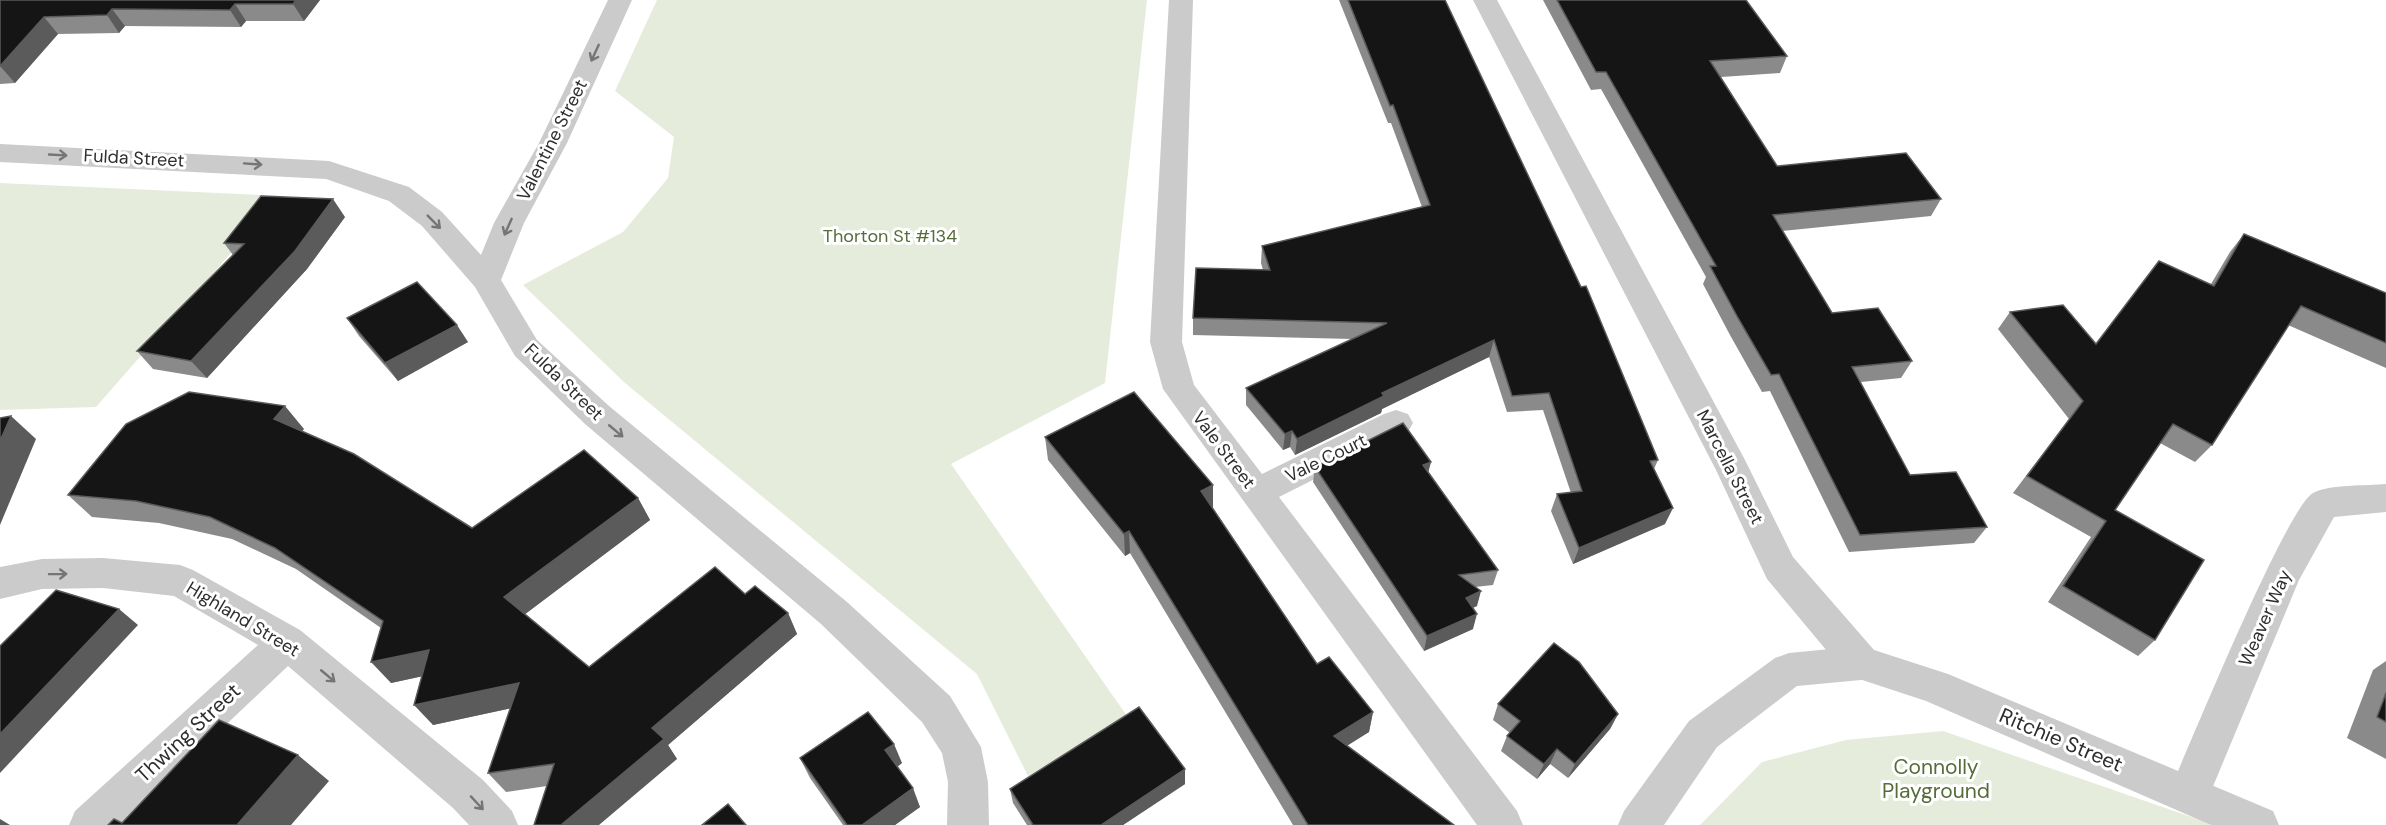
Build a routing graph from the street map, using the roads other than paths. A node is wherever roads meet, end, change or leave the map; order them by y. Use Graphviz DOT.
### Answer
graph roads {
  1 [pos="620,0"];
  2 [pos="1181,0"];
  3 [pos="1485,0"];
  4 [pos="0,153"];
  5 [pos="486,280"];
  6 [pos="1396,423"];
  7 [pos="1256,493"];
  8 [pos="2386,498"];
  9 [pos="0,583"];
  10 [pos="287,642"];
  11 [pos="1861,663"];
  12 [pos="2190,794"];
  13 [pos="90,825"];
  14 [pos="497,825"];
  15 [pos="968,825"];
  16 [pos="1502,825"];
  17 [pos="1639,825"];
  18 [pos="2258,825"];
  1 -- 5 [label="street, Valentine Street, one-way"];
  2 -- 7 [label="street, Vale Street"];
  3 -- 11 [label="street, Marcella Street"];
  4 -- 5 [label="street, Fulda Street, one-way"];
  5 -- 15 [label="street, Fulda Street, one-way"];
  6 -- 7 [label="street, Vale Court"];
  7 -- 16 [label="street, Vale Street"];
  8 -- 12 [label="street, Weaver Way"];
  9 -- 10 [label="street, Highland Street, one-way"];
  10 -- 13 [label="street, Thwing Street"];
  10 -- 14 [label="street, Highland Street, one-way"];
  11 -- 12 [label="street, Ritchie Street"];
  11 -- 17 [label="street"];
  12 -- 18 [label="street, Ritchie Street"];
}
